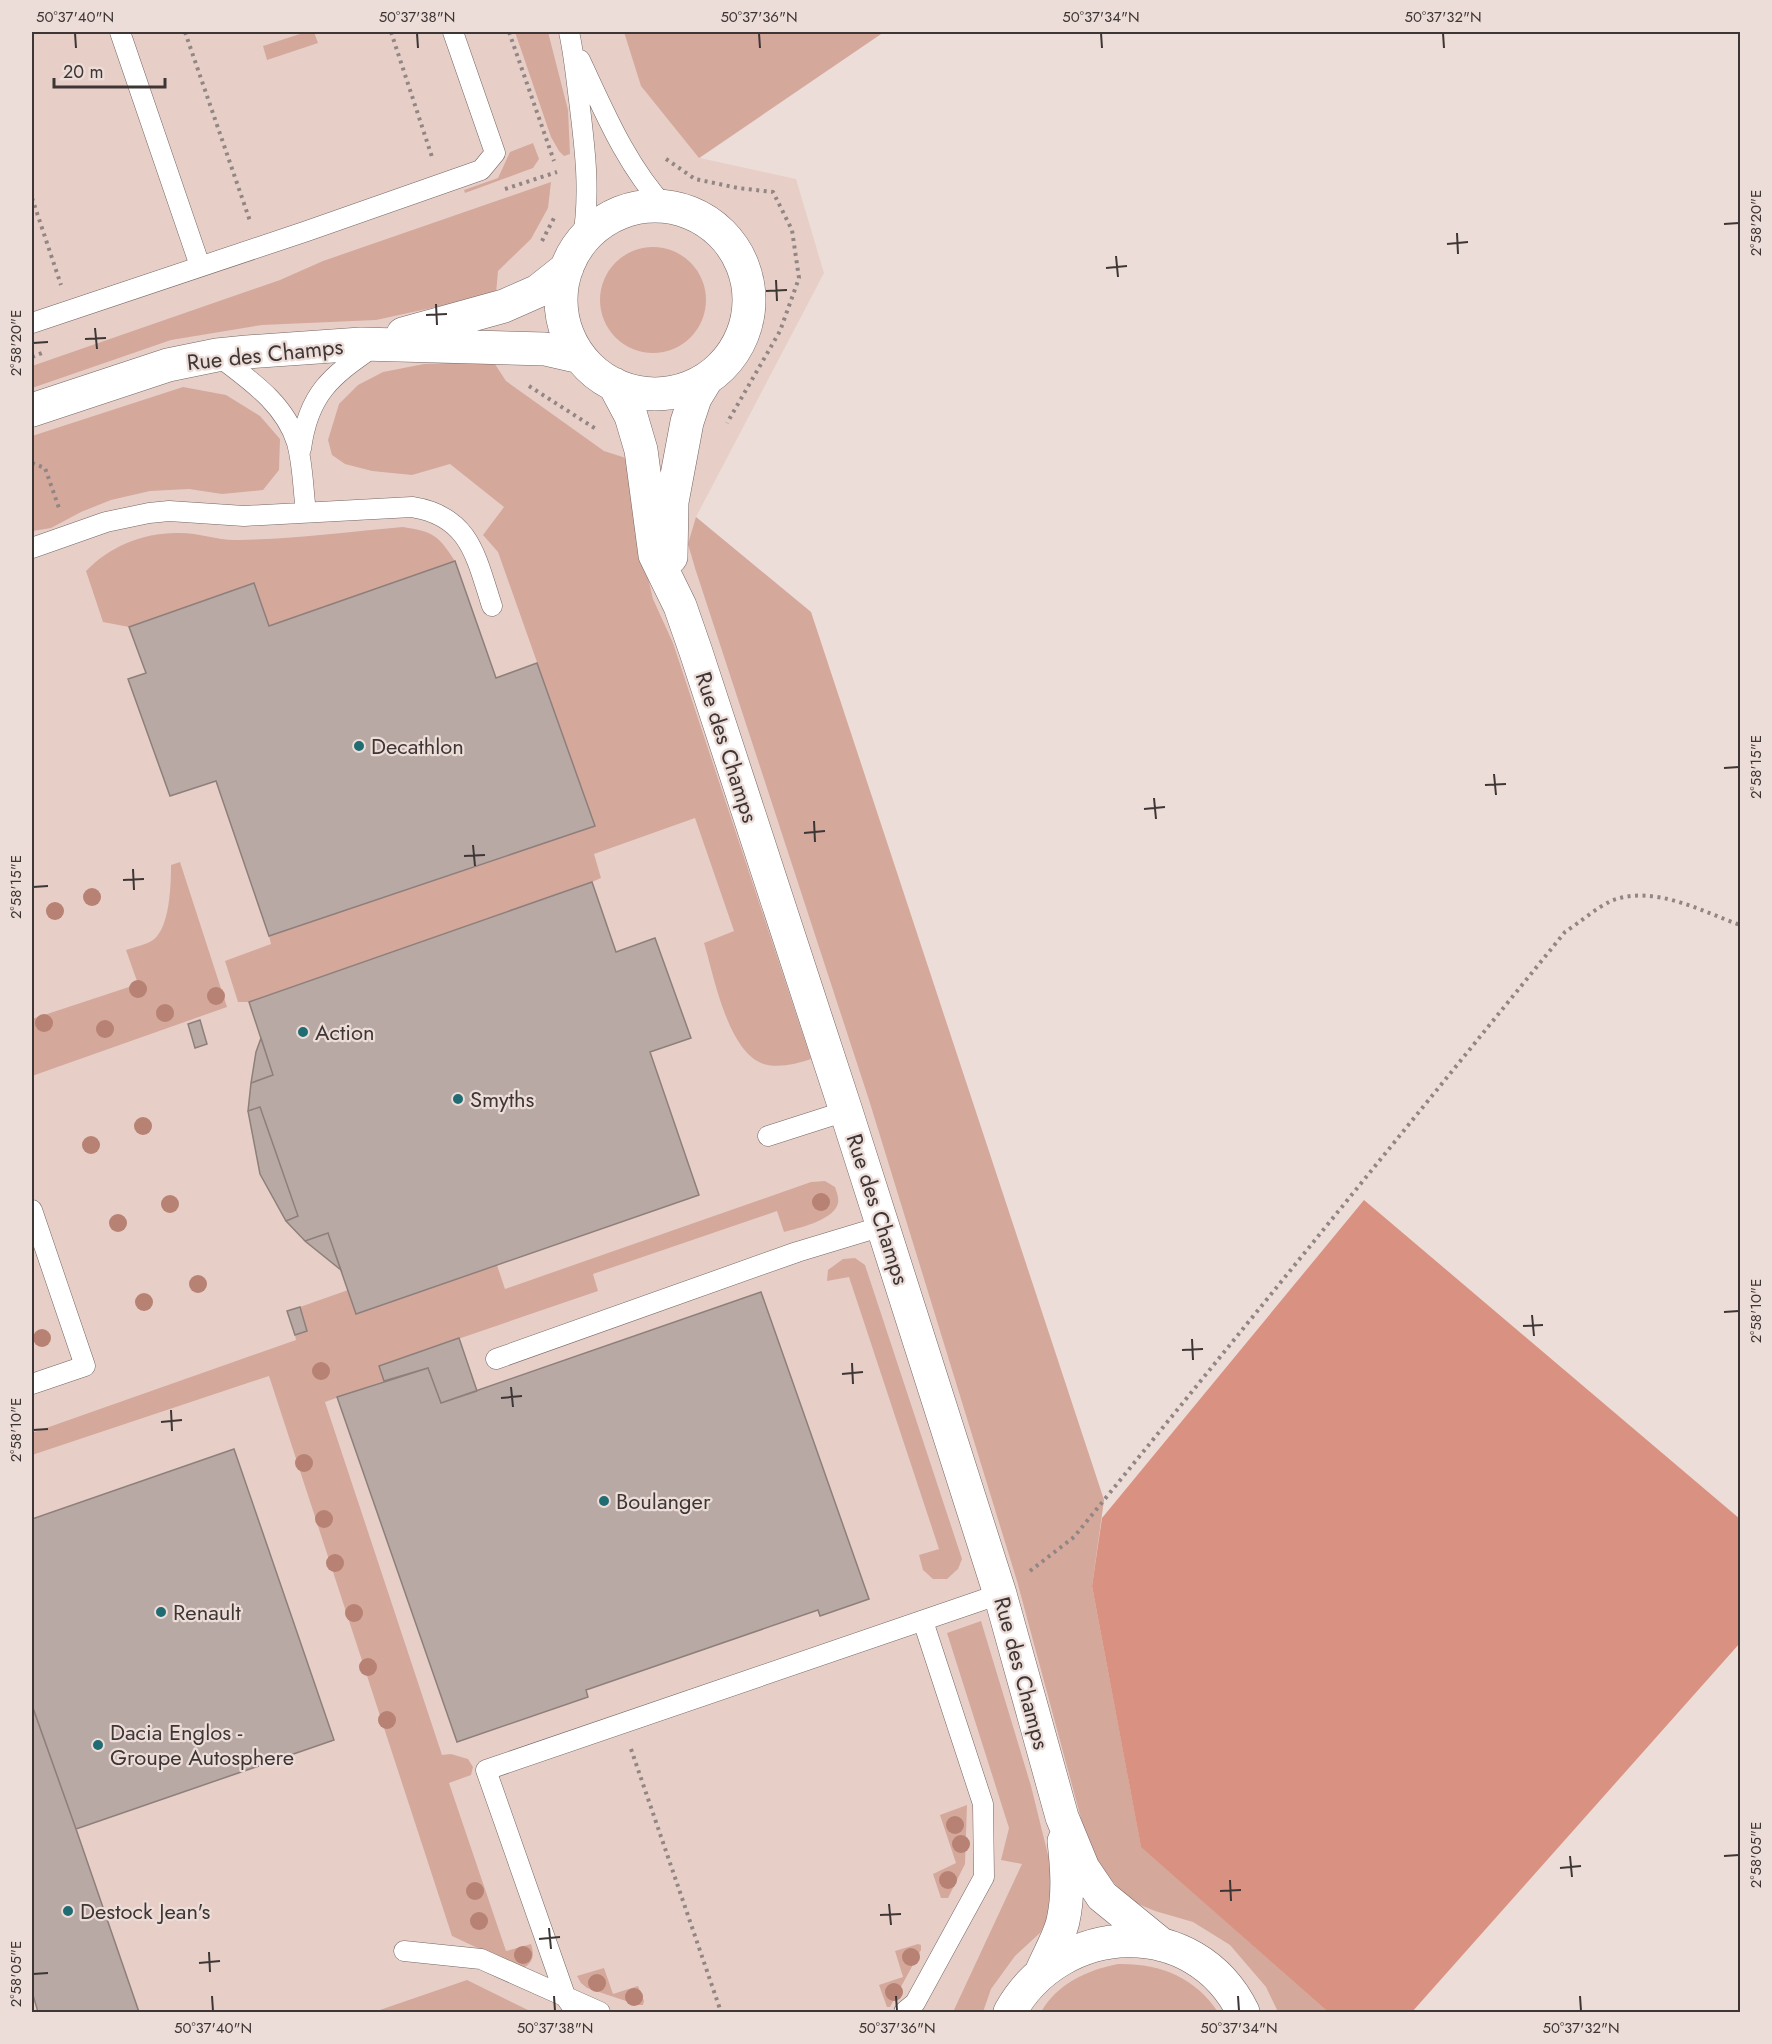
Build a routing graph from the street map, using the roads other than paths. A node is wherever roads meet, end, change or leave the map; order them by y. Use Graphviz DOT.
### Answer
graph roads {
  1 [pos="120,32"];
  2 [pos="453,32"];
  3 [pos="571,38"];
  4 [pos="665,207"];
  5 [pos="574,255"];
  6 [pos="200,266"];
  7 [pos="32,323"];
  8 [pos="369,344"];
  9 [pos="217,355"];
  10 [pos="580,357"];
  11 [pos="706,380"];
  12 [pos="614,384"];
  13 [pos="32,410"];
  14 [pos="300,458"];
  15 [pos="306,512"];
  16 [pos="32,548"];
  17 [pos="492,606"];
  18 [pos="680,606"];
  19 [pos="846,1111"];
  20 [pos="768,1136"];
  21 [pos="32,1210"];
  22 [pos="883,1226"];
  23 [pos="496,1359"];
  24 [pos="32,1384"];
  25 [pos="1000,1594"];
  26 [pos="923,1621"];
  27 [pos="1062,1817"];
  28 [pos="1162,1945"];
  29 [pos="404,1951"];
  30 [pos="1041,1973"];
  31 [pos="571,2005"];
  32 [pos="600,2013"];
  33 [pos="904,2013"];
  34 [pos="1010,2013"];
  35 [pos="1243,2013"];
  1 -- 6 [label="lane"];
  2 -- 6 [label="lane"];
  3 -- 4 [label="lane"];
  3 -- 5 [label="lane"];
  4 -- 5 [label="street"];
  4 -- 11 [label="street"];
  5 -- 8 [label="street, Rue des Champs"];
  5 -- 10 [label="street"];
  6 -- 7 [label="lane"];
  8 -- 9 [label="street, Rue des Champs"];
  8 -- 10 [label="street, Rue des Champs"];
  8 -- 14 [label="lane"];
  9 -- 13 [label="street, Rue des Champs"];
  9 -- 14 [label="lane"];
  10 -- 12 [label="street"];
  11 -- 12 [label="street"];
  11 -- 18 [label="street, Rue des Champs"];
  12 -- 18 [label="street, Rue des Champs"];
  14 -- 15 [label="lane"];
  15 -- 16 [label="lane"];
  15 -- 17 [label="lane"];
  18 -- 19 [label="street, Rue des Champs"];
  19 -- 20 [label="lane"];
  19 -- 22 [label="street, Rue des Champs"];
  21 -- 24 [label="lane"];
  22 -- 23 [label="lane"];
  22 -- 25 [label="street, Rue des Champs"];
  25 -- 26 [label="lane"];
  25 -- 27 [label="street, Rue des Champs"];
  26 -- 31 [label="lane"];
  26 -- 33 [label="lane"];
  27 -- 28 [label="street, Rue des Champs"];
  27 -- 30 [label="street, Rue des Champs"];
  28 -- 30 [label="street"];
  28 -- 35 [label="street"];
  29 -- 31 [label="lane"];
  30 -- 34 [label="street"];
  31 -- 32 [label="lane"];
}
